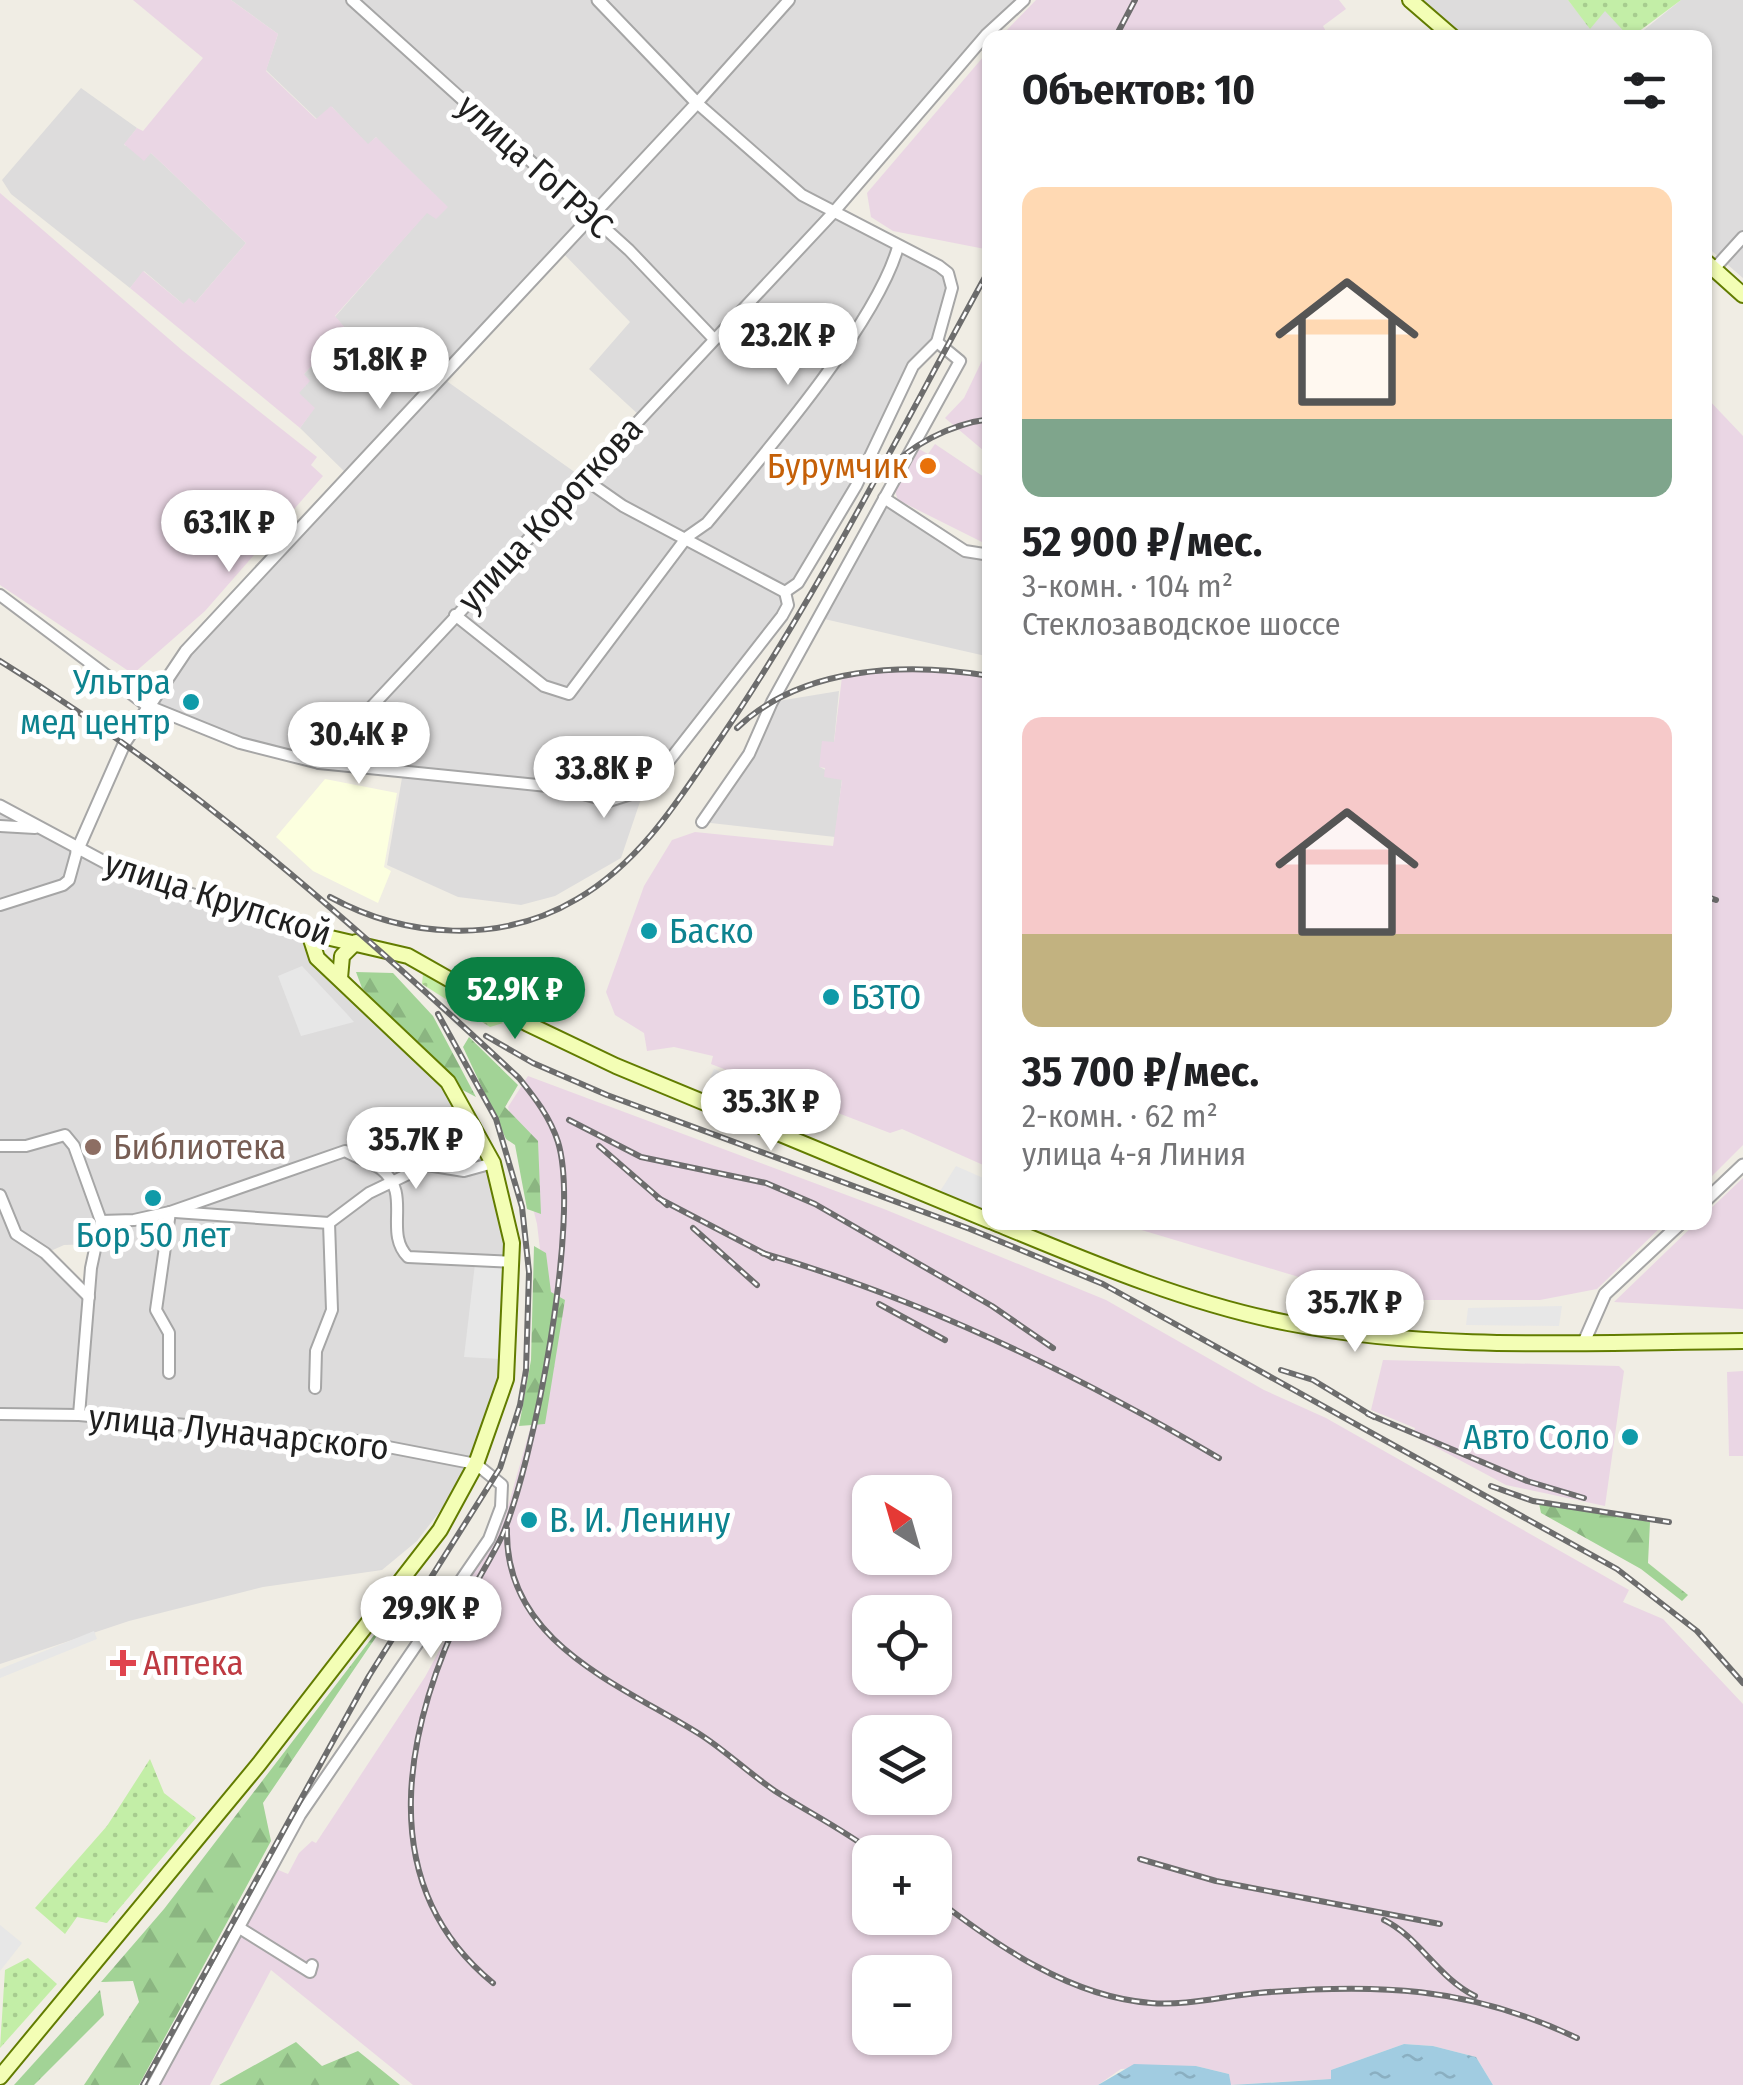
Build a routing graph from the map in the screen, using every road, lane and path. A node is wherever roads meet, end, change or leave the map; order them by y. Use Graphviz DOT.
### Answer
graph roads {
  1 [pos="352,0"];
  2 [pos="790,0"];
  3 [pos="1024,0"];
  4 [pos="1410,0"];
  5 [pos="598,2"];
  6 [pos="991,30"];
  7 [pos="1445,30"];
  8 [pos="982,40"];
  9 [pos="697,104"];
  10 [pos="832,214"];
  11 [pos="588,216"];
  12 [pos="1743,236"];
  13 [pos="898,247"];
  14 [pos="1712,262"];
  15 [pos="1712,268"];
  16 [pos="1743,295"];
  17 [pos="713,338"];
  18 [pos="936,342"];
  19 [pos="583,478"];
  20 [pos="884,498"];
  21 [pos="687,537"];
  22 [pos="982,553"];
  23 [pos="785,592"];
  24 [pos="0,595"];
  25 [pos="455,615"];
  26 [pos="146,705"];
  27 [pos="319,762"];
  28 [pos="0,806"];
  29 [pos="702,822"];
  30 [pos="0,826"];
  31 [pos="36,828"];
  32 [pos="77,850"];
  33 [pos="0,905"];
  34 [pos="309,932"];
  35 [pos="356,942"];
  36 [pos="340,978"];
  37 [pos="0,1146"];
  38 [pos="492,1163"];
  39 [pos="1743,1165"];
  40 [pos="392,1181"];
  41 [pos="1712,1194"];
  42 [pos="0,1195"];
  43 [pos="170,1212"];
  44 [pos="982,1218"];
  45 [pos="101,1221"];
  46 [pos="329,1223"];
  47 [pos="1014,1230"];
  48 [pos="1673,1230"];
  49 [pos="513,1262"];
  50 [pos="89,1297"];
  51 [pos="1743,1341"];
  52 [pos="1584,1342"];
  53 [pos="169,1373"];
  54 [pos="314,1388"];
  55 [pos="0,1414"];
  56 [pos="80,1415"];
  57 [pos="476,1464"];
  58 [pos="238,1927"];
  59 [pos="312,1965"];
  60 [pos="0,2077"];
  61 [pos="153,2085"];
  1 -- 11 [label="street, улица ГоГРЭС"];
  2 -- 9 [label="street"];
  3 -- 6 [label="street, улица Короткова"];
  4 -- 7 [label="main road"];
  5 -- 9 [label="street"];
  8 -- 10 [label="street, улица Короткова"];
  9 -- 10 [label="street"];
  9 -- 11 [label="street"];
  10 -- 13 [label="street"];
  10 -- 17 [label="street, улица Короткова"];
  11 -- 17 [label="street, улица ГоГРЭС"];
  11 -- 26 [label="street"];
  12 -- 14 [label="street"];
  13 -- 18 [label="street"];
  13 -- 21 [label="street"];
  15 -- 16 [label="main road"];
  17 -- 19 [label="street, улица Короткова"];
  18 -- 20 [label="street"];
  18 -- 23 [label="street"];
  19 -- 21 [label="street"];
  19 -- 25 [label="street, улица Короткова"];
  20 -- 22 [label="street"];
  20 -- 29 [label="street"];
  21 -- 23 [label="street"];
  21 -- 25 [label="street"];
  23 -- 27 [label="street"];
  24 -- 26 [label="street"];
  25 -- 27 [label="street, улица Короткова"];
  26 -- 27 [label="street"];
  26 -- 32 [label="street"];
  28 -- 31 [label="street, улица Крупской"];
  30 -- 31 [label="street"];
  31 -- 32 [label="street, улица Крупской"];
  32 -- 33 [label="street"];
  32 -- 34 [label="street, улица Крупской"];
  34 -- 35 [label="main road, улица Крупской"];
  34 -- 36 [label="main road"];
  35 -- 36 [label="main road"];
  35 -- 44 [label="main road, улица Крупской"];
  36 -- 38 [label="main road"];
  37 -- 45 [label="street"];
  38 -- 40 [label="street"];
  38 -- 49 [label="main road"];
  39 -- 41 [label="street"];
  40 -- 43 [label="street"];
  40 -- 46 [label="street"];
  40 -- 49 [label="street"];
  42 -- 50 [label="street"];
  43 -- 45 [label="street"];
  43 -- 46 [label="street"];
  43 -- 53 [label="street"];
  45 -- 50 [label="street"];
  46 -- 54 [label="street"];
  47 -- 52 [label="main road, улица Крупской"];
  48 -- 52 [label="street"];
  49 -- 57 [label="main road"];
  50 -- 56 [label="street"];
  51 -- 52 [label="main road, улица Крупской"];
  55 -- 56 [label="street, улица Луначарского"];
  56 -- 57 [label="street, улица Луначарского"];
  57 -- 58 [label="street"];
  57 -- 60 [label="main road"];
  58 -- 59 [label="street"];
  58 -- 61 [label="street"];
}
